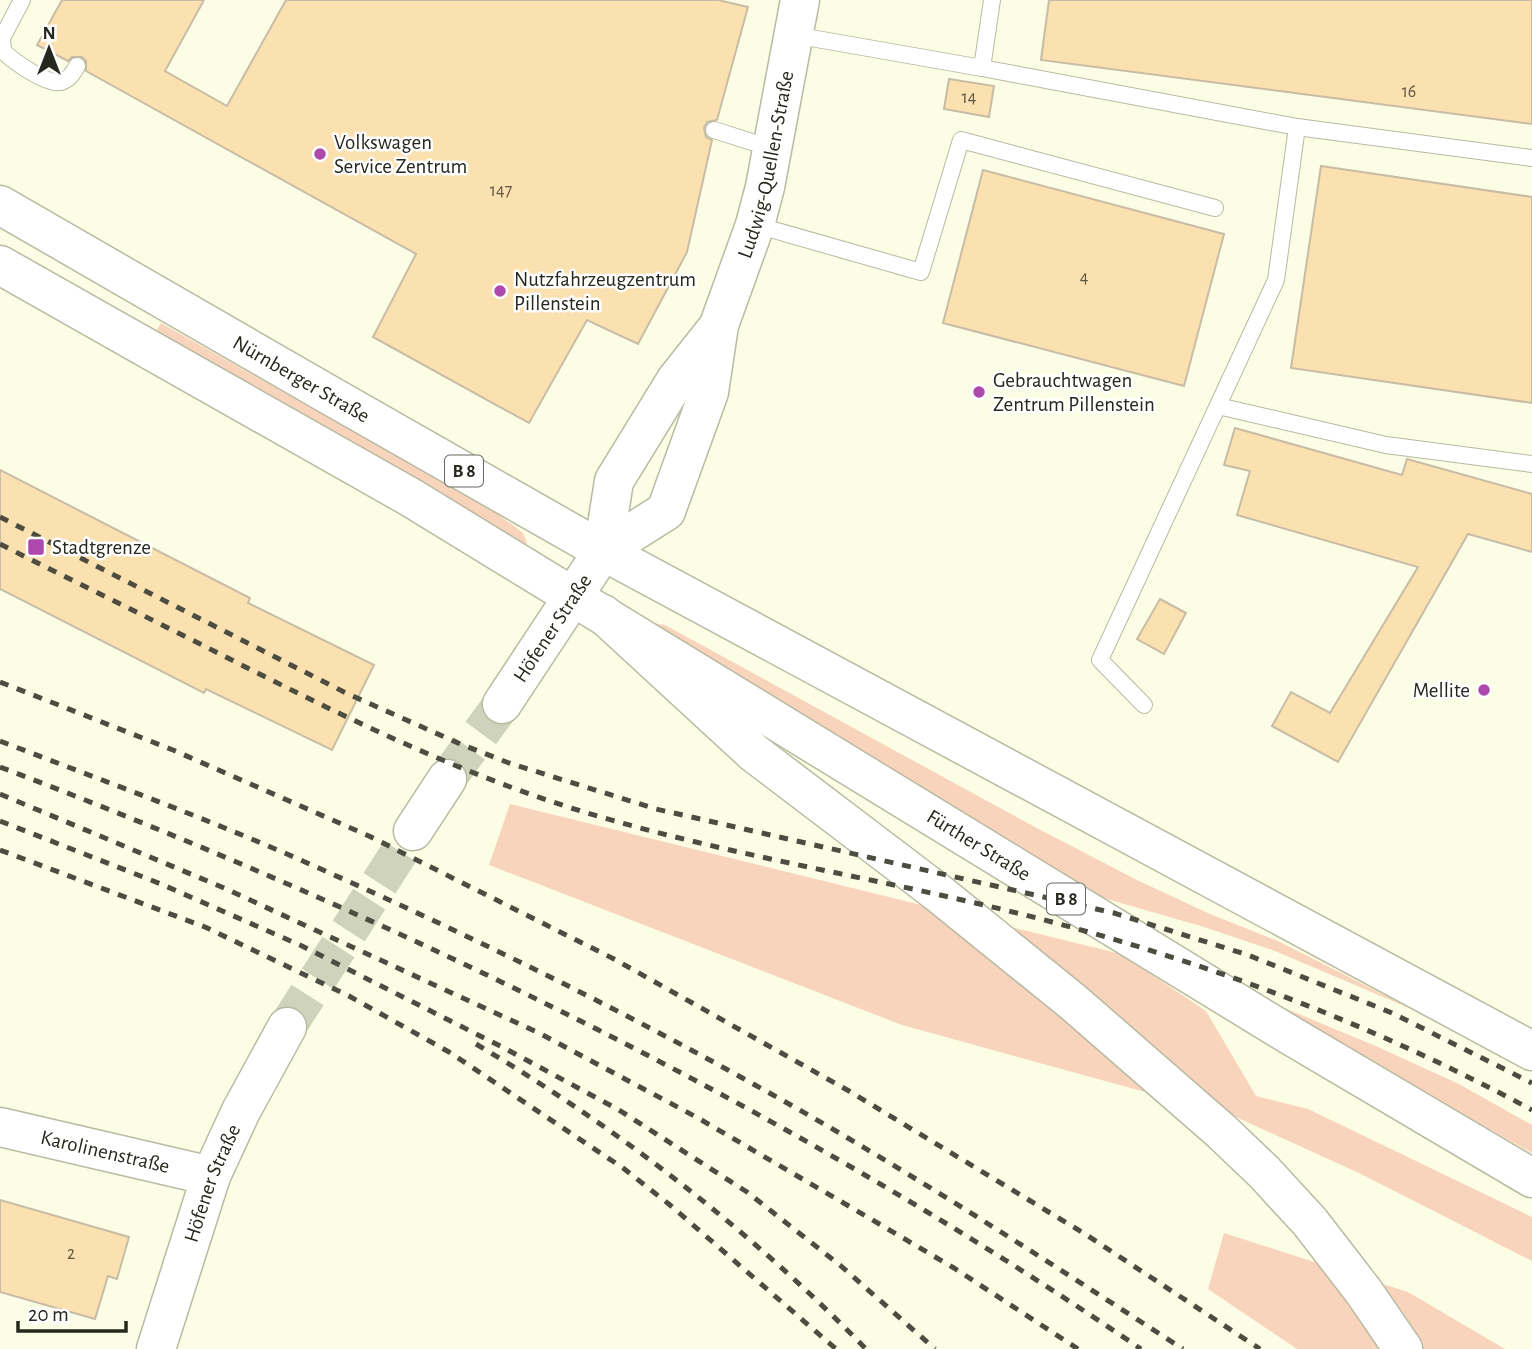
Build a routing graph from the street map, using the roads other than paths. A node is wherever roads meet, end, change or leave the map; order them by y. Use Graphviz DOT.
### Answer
graph roads {
  1 [pos="22,0"];
  2 [pos="992,0"];
  3 [pos="797,18"];
  4 [pos="77,66"];
  5 [pos="982,68"];
  6 [pos="1297,127"];
  7 [pos="714,130"];
  8 [pos="774,149"];
  9 [pos="1532,158"];
  10 [pos="0,205"];
  11 [pos="1215,208"];
  12 [pos="755,225"];
  13 [pos="0,265"];
  14 [pos="719,325"];
  15 [pos="1218,406"];
  16 [pos="1532,464"];
  17 [pos="603,551"];
  18 [pos="588,605"];
  19 [pos="502,704"];
  20 [pos="1144,705"];
  21 [pos="447,779"];
  22 [pos="413,831"];
  23 [pos="287,1027"];
  24 [pos="1532,1051"];
  25 [pos="0,1127"];
  26 [pos="211,1176"];
  27 [pos="1532,1178"];
  28 [pos="156,1349"];
  29 [pos="1403,1349"];
  1 -- 4 [label="lane"];
  2 -- 5 [label="lane"];
  3 -- 5 [label="lane"];
  3 -- 8 [label="main road, Ludwig-Quellen-Straße"];
  5 -- 6 [label="lane"];
  6 -- 9 [label="lane"];
  6 -- 15 [label="lane"];
  7 -- 8 [label="lane"];
  8 -- 12 [label="main road, Ludwig-Quellen-Straße"];
  10 -- 17 [label="main road, Nürnberger Straße / B 8"];
  11 -- 12 [label="lane"];
  12 -- 14 [label="main road, Ludwig-Quellen-Straße"];
  13 -- 18 [label="main road, B 8"];
  14 -- 17 [label="main road, Ludwig-Quellen-Straße"];
  14 -- 17 [label="main road, Ludwig-Quellen-Straße"];
  15 -- 16 [label="lane"];
  15 -- 20 [label="lane"];
  17 -- 18 [label="main road, Höfener Straße"];
  17 -- 24 [label="main road, B 8"];
  18 -- 19 [label="main road, Höfener Straße"];
  18 -- 27 [label="main road, Fürther Straße / B 8"];
  18 -- 29 [label="main road"];
  21 -- 22 [label="main road"];
  23 -- 26 [label="main road, Höfener Straße"];
  25 -- 26 [label="main road, Karolinenstraße"];
  26 -- 28 [label="main road, Höfener Straße"];
}
